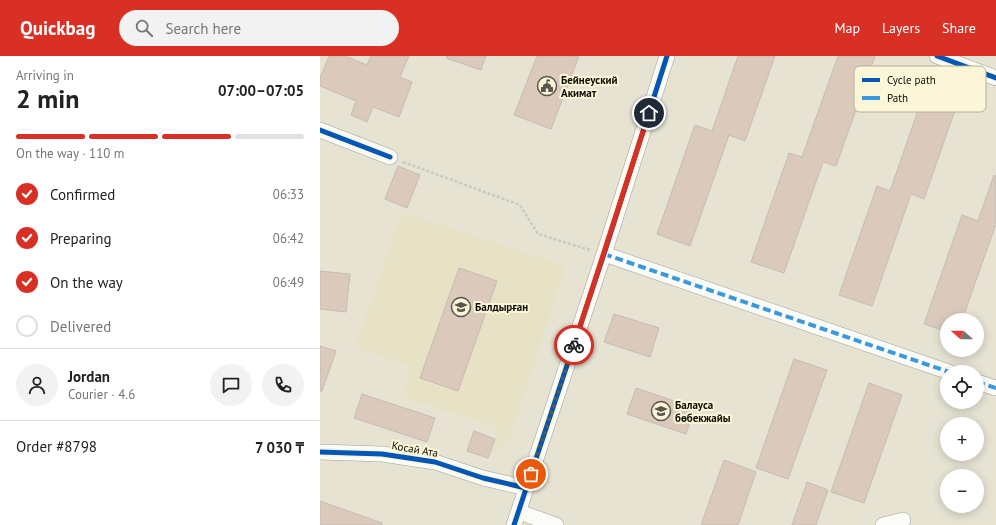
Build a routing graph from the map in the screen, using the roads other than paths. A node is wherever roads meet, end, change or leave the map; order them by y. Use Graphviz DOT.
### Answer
graph roads {
  1 [pos="667,56"];
  2 [pos="937,56"];
  3 [pos="964,66"];
  4 [pos="986,74"];
  5 [pos="996,78"];
  6 [pos="320,130"];
  7 [pos="390,158"];
  8 [pos="604,254"];
  9 [pos="940,369"];
  10 [pos="984,384"];
  11 [pos="996,388"];
  12 [pos="320,452"];
  13 [pos="526,488"];
  14 [pos="516,518"];
  15 [pos="903,520"];
  16 [pos="556,525"];
  17 [pos="884,525"];
  1 -- 8 [label="street"];
  2 -- 3 [label="street"];
  4 -- 5 [label="street"];
  6 -- 7 [label="street"];
  8 -- 9 [label="street"];
  8 -- 13 [label="street"];
  10 -- 11 [label="street"];
  12 -- 13 [label="street, Косай Ата"];
  13 -- 14 [label="street"];
  14 -- 16 [label="street"];
  15 -- 17 [label="street"];
}
